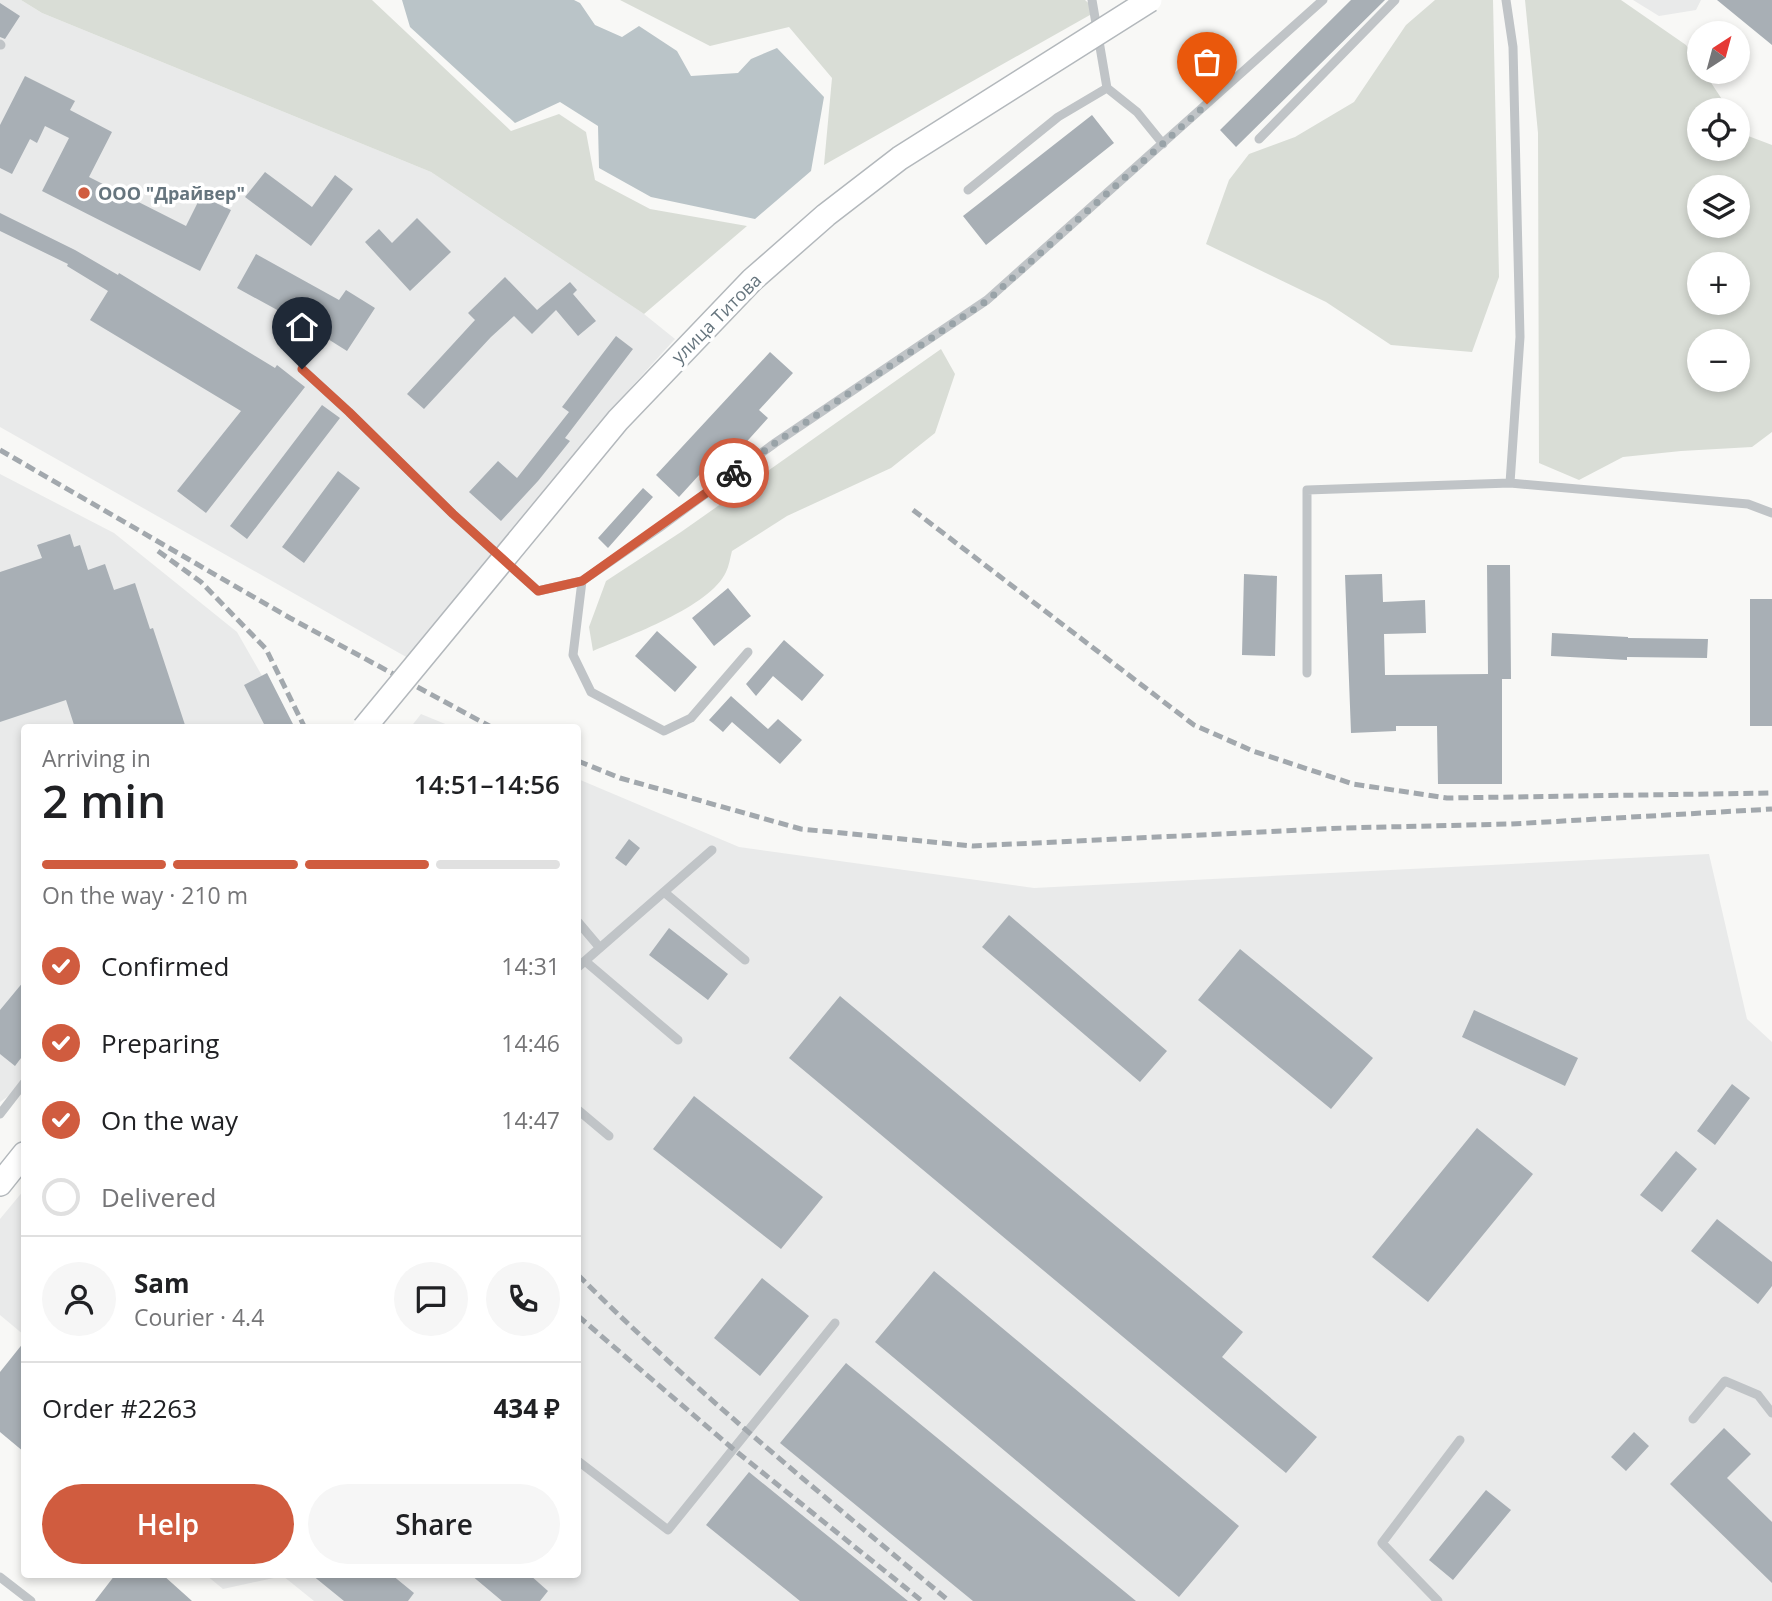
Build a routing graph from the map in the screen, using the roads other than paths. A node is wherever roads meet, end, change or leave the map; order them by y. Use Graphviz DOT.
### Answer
graph roads {
  1 [pos="1092,0"];
  2 [pos="1150,0"];
  3 [pos="1322,0"];
  4 [pos="1395,0"];
  5 [pos="1506,0"];
  6 [pos="1107,88"];
  7 [pos="1259,139"];
  8 [pos="1163,144"];
  9 [pos="968,190"];
  10 [pos="302,369"];
  11 [pos="1510,483"];
  12 [pos="1772,513"];
  13 [pos="582,581"];
  14 [pos="748,652"];
  15 [pos="1307,673"];
  16 [pos="367,724"];
  17 [pos="712,850"];
  18 [pos="664,892"];
  19 [pos="581,926"];
  20 [pos="600,948"];
  21 [pos="745,960"];
  22 [pos="581,964"];
  23 [pos="678,1040"];
  24 [pos="21,1087"];
  25 [pos="581,1113"];
  26 [pos="0,1114"];
  27 [pos="609,1136"];
  28 [pos="21,1158"];
  29 [pos="0,1184"];
  30 [pos="835,1323"];
  31 [pos="1772,1413"];
  32 [pos="1693,1419"];
  33 [pos="1460,1440"];
  34 [pos="581,1463"];
  35 [pos="0,1577"];
  36 [pos="31,1601"];
  37 [pos="1438,1601"];
  1 -- 6 [label="lane"];
  2 -- 16 [label="main road, улица Титова, bridge"];
  3 -- 8 [label="lane"];
  4 -- 7 [label="lane"];
  5 -- 11 [label="lane"];
  6 -- 8 [label="lane"];
  6 -- 9 [label="lane"];
  8 -- 13 [label="lane"];
  10 -- 13 [label="lane"];
  11 -- 12 [label="lane"];
  11 -- 15 [label="lane"];
  13 -- 14 [label="lane"];
  17 -- 18 [label="lane"];
  18 -- 20 [label="lane"];
  18 -- 21 [label="lane"];
  19 -- 20 [label="lane"];
  20 -- 22 [label="lane"];
  22 -- 23 [label="lane"];
  24 -- 26 [label="lane"];
  25 -- 27 [label="lane"];
  28 -- 29 [label="main road"];
  30 -- 34 [label="lane"];
  31 -- 32 [label="lane"];
  33 -- 37 [label="lane"];
  35 -- 36 [label="lane"];
}
